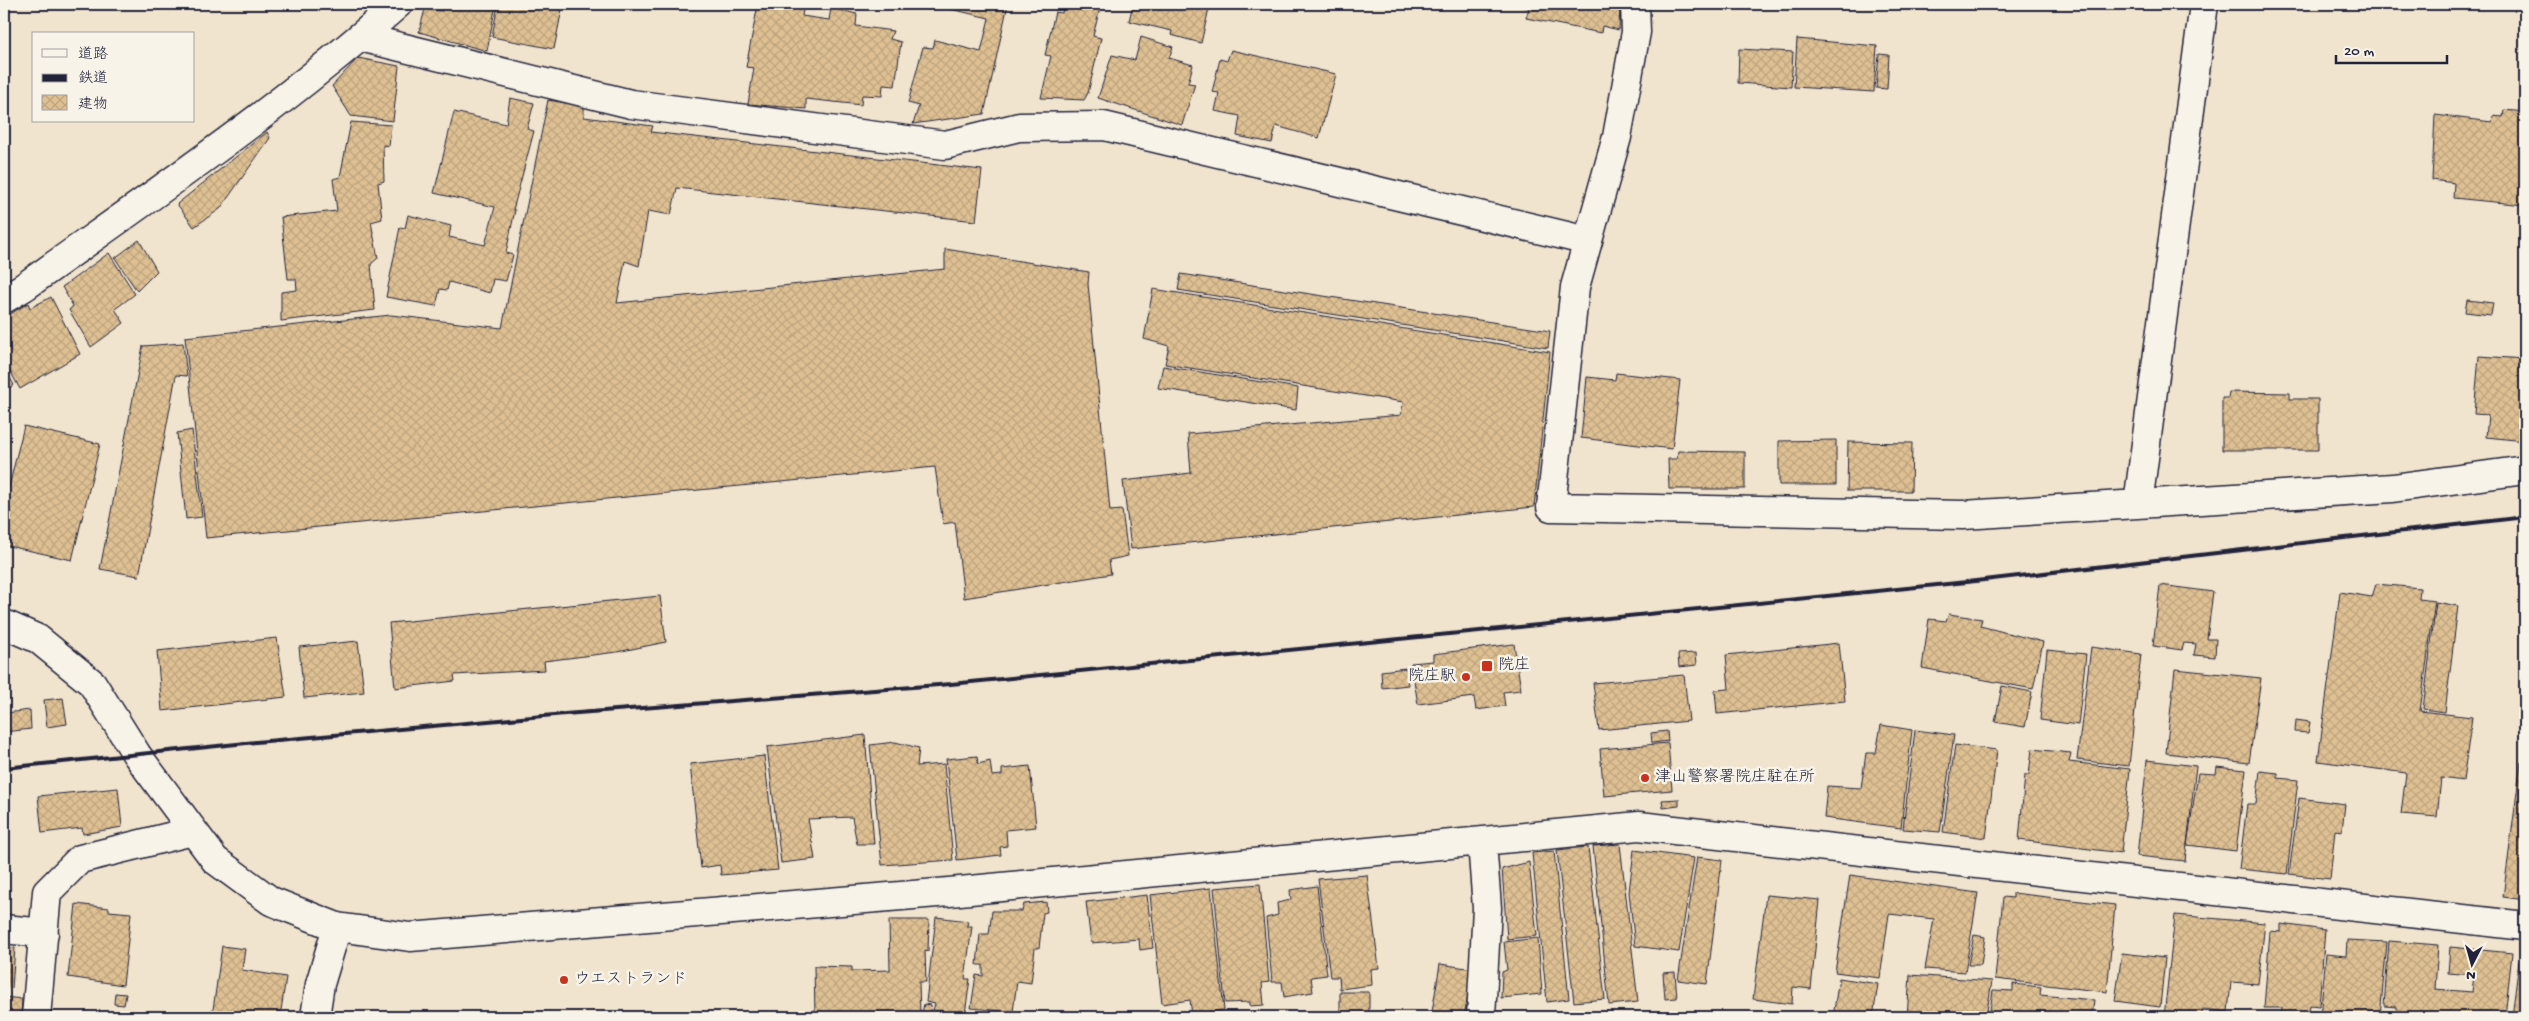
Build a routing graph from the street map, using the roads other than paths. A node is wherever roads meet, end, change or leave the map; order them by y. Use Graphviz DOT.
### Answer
graph roads {
  1 [pos="398,4"];
  2 [pos="1636,4"];
  3 [pos="2204,4"];
  4 [pos="360,38"];
  5 [pos="1588,241"];
  6 [pos="4,298"];
  7 [pos="2525,470"];
  8 [pos="2138,504"];
  9 [pos="4,624"];
  10 [pos="194,831"];
  11 [pos="1482,842"];
  12 [pos="2525,926"];
  13 [pos="337,927"];
  14 [pos="4,929"];
  15 [pos="44,933"];
  16 [pos="36,1017"];
  17 [pos="315,1017"];
  18 [pos="1481,1017"];
  1 -- 4 [label="street"];
  2 -- 5 [label="street"];
  3 -- 8 [label="street"];
  4 -- 5 [label="street"];
  4 -- 6 [label="street"];
  5 -- 8 [label="street"];
  7 -- 8 [label="street"];
  9 -- 10 [label="street"];
  10 -- 13 [label="street"];
  10 -- 15 [label="street"];
  11 -- 12 [label="street"];
  11 -- 13 [label="street"];
  11 -- 18 [label="street"];
  13 -- 17 [label="street"];
  14 -- 15 [label="street"];
  15 -- 16 [label="street"];
}
